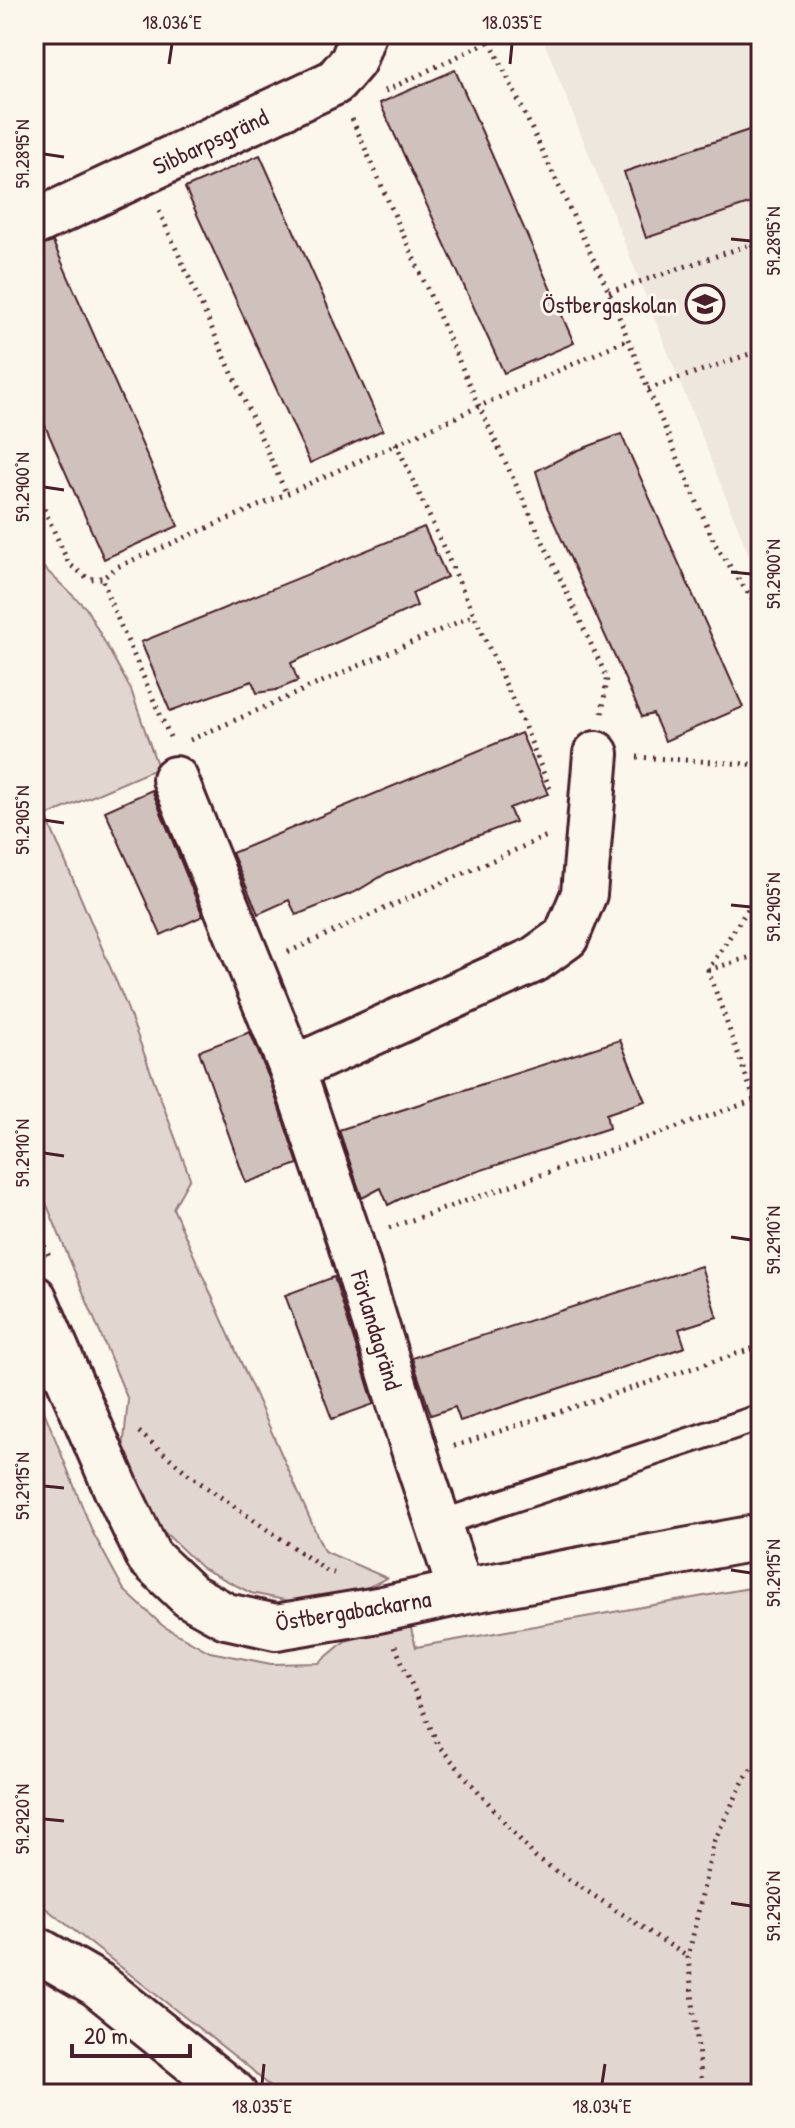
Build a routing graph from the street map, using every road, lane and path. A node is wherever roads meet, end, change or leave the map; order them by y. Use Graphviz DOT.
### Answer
graph roads {
  1 [pos="363,34"];
  2 [pos="487,34"];
  3 [pos="335,82"];
  4 [pos="142,173"];
  5 [pos="34,223"];
  6 [pos="761,241"];
  7 [pos="752,244"];
  8 [pos="761,270"];
  9 [pos="609,292"];
  10 [pos="628,339"];
  11 [pos="761,350"];
  12 [pos="648,389"];
  13 [pos="479,406"];
  14 [pos="396,443"];
  15 [pos="34,487"];
  16 [pos="286,494"];
  17 [pos="103,578"];
  18 [pos="758,601"];
  19 [pos="761,609"];
  20 [pos="474,615"];
  21 [pos="596,754"];
  22 [pos="681,760"];
  23 [pos="175,763"];
  24 [pos="761,765"];
  25 [pos="578,822"];
  26 [pos="761,889"];
  27 [pos="761,954"];
  28 [pos="250,968"];
  29 [pos="708,970"];
  30 [pos="292,1069"];
  31 [pos="755,1100"];
  32 [pos="761,1118"];
  33 [pos="350,1241"];
  34 [pos="34,1298"];
  35 [pos="761,1346"];
  36 [pos="761,1417"];
  37 [pos="417,1459"];
  38 [pos="438,1524"];
  39 [pos="761,1537"];
  40 [pos="461,1592"];
  41 [pos="761,1758"];
  42 [pos="34,1948"];
  43 [pos="234,2094"];
  44 [pos="703,2094"];
  1 -- 3 [label="street"];
  2 -- 9 [label="path"];
  3 -- 4 [label="street, Sibbarpsgränd"];
  3 -- 13 [label="path"];
  4 -- 5 [label="street, Sibbarpsgränd"];
  4 -- 16 [label="path"];
  6 -- 7 [label="path"];
  7 -- 8 [label="path"];
  7 -- 9 [label="path"];
  9 -- 10 [label="path"];
  10 -- 12 [label="path"];
  10 -- 13 [label="path"];
  11 -- 12 [label="path"];
  12 -- 18 [label="path"];
  13 -- 14 [label="path"];
  13 -- 21 [label="path"];
  14 -- 16 [label="path"];
  14 -- 20 [label="path"];
  15 -- 17 [label="path"];
  16 -- 17 [label="path"];
  17 -- 23 [label="path"];
  18 -- 19 [label="path"];
  20 -- 23 [label="path"];
  20 -- 25 [label="path"];
  21 -- 25 [label="street"];
  22 -- 24 [label="path"];
  23 -- 28 [label="street, Förlandagränd"];
  25 -- 28 [label="path"];
  25 -- 30 [label="street"];
  26 -- 29 [label="path"];
  27 -- 29 [label="path"];
  28 -- 30 [label="street, Förlandagränd"];
  29 -- 31 [label="path"];
  30 -- 33 [label="street, Förlandagränd"];
  31 -- 32 [label="path"];
  31 -- 33 [label="path"];
  33 -- 37 [label="street, Förlandagränd"];
  34 -- 40 [label="street, Östbergabackarna"];
  35 -- 37 [label="path"];
  36 -- 38 [label="lane"];
  37 -- 38 [label="street, Förlandagränd"];
  38 -- 40 [label="street, Förlandagränd"];
  39 -- 40 [label="street, Östbergabackarna"];
  41 -- 44 [label="path"];
  42 -- 43 [label="street"];
}
